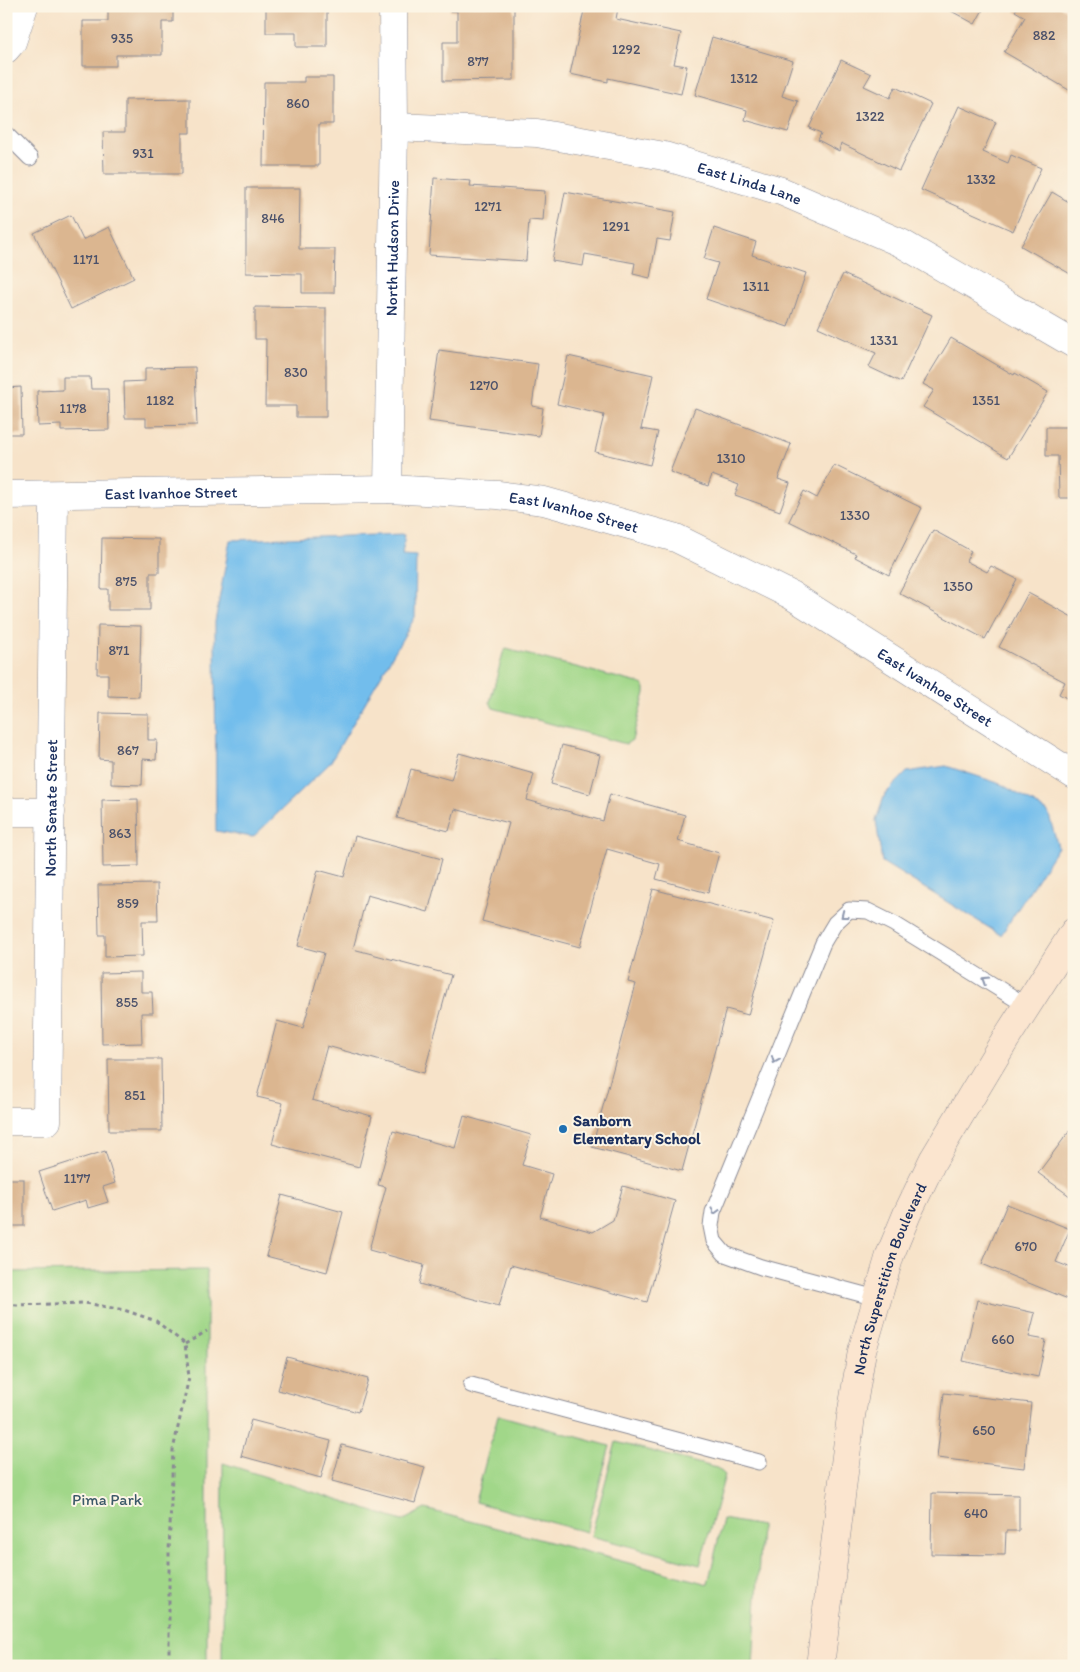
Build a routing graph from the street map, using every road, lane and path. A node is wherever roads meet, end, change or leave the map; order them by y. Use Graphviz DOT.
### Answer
graph roads {
  1 [pos="24,6"];
  2 [pos="393,6"];
  3 [pos="6,49"];
  4 [pos="394,127"];
  5 [pos="6,134"];
  6 [pos="30,158"];
  7 [pos="1074,344"];
  8 [pos="388,489"];
  9 [pos="6,495"];
  10 [pos="54,495"];
  11 [pos="1074,775"];
  12 [pos="6,812"];
  13 [pos="50,812"];
  14 [pos="1074,932"];
  15 [pos="1027,1006"];
  16 [pos="6,1121"];
  17 [pos="876,1298"];
  18 [pos="6,1304"];
  19 [pos="207,1332"];
  20 [pos="185,1344"];
  21 [pos="471,1385"];
  22 [pos="759,1462"];
  23 [pos="169,1666"];
  24 [pos="820,1666"];
  1 -- 3 [label="street"];
  2 -- 4 [label="street, North Hudson Drive"];
  4 -- 7 [label="street, East Linda Lane"];
  4 -- 8 [label="street, North Hudson Drive"];
  5 -- 6 [label="lane"];
  8 -- 10 [label="street, East Ivanhoe Street"];
  8 -- 11 [label="street, East Ivanhoe Street"];
  9 -- 10 [label="street, East Ivanhoe Street"];
  10 -- 13 [label="street, North Senate Street"];
  12 -- 13 [label="street"];
  13 -- 16 [label="street, North Senate Street"];
  14 -- 15 [label="street, North Superstition Boulevard"];
  15 -- 17 [label="street, North Superstition Boulevard"];
  15 -- 17 [label="lane, one-way"];
  17 -- 24 [label="street, North Superstition Boulevard"];
  18 -- 20 [label="path"];
  19 -- 20 [label="path"];
  20 -- 23 [label="path"];
  21 -- 22 [label="lane"];
}
